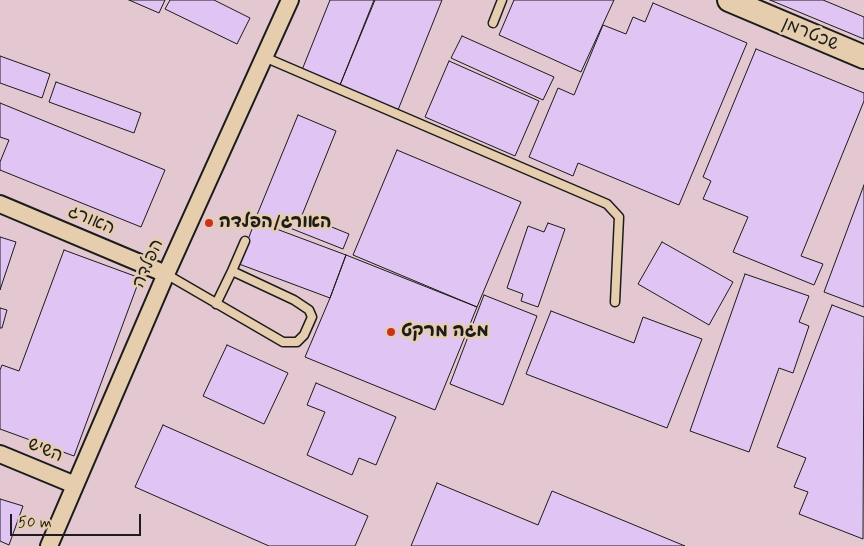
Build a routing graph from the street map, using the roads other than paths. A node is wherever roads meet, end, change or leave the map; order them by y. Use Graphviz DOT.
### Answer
graph roads {
  1 [pos="290,0"];
  2 [pos="502,0"];
  3 [pos="729,0"];
  4 [pos="492,23"];
  5 [pos="264,57"];
  6 [pos="864,57"];
  7 [pos="0,204"];
  8 [pos="245,241"];
  9 [pos="232,271"];
  10 [pos="166,274"];
  11 [pos="615,302"];
  12 [pos="216,304"];
  13 [pos="0,454"];
  14 [pos="75,485"];
  15 [pos="49,546"];
  1 -- 5 [label="street, הפלדה"];
  2 -- 4 [label="lane"];
  3 -- 6 [label="street, שכטרמן"];
  5 -- 10 [label="street, הפלדה"];
  5 -- 11 [label="lane"];
  7 -- 10 [label="street, האורג"];
  8 -- 9 [label="lane"];
  9 -- 12 [label="lane"];
  9 -- 12 [label="lane"];
  10 -- 12 [label="lane"];
  10 -- 14 [label="street, הפלדה"];
  13 -- 14 [label="street, השיש"];
  14 -- 15 [label="street, הפלדה"];
}
